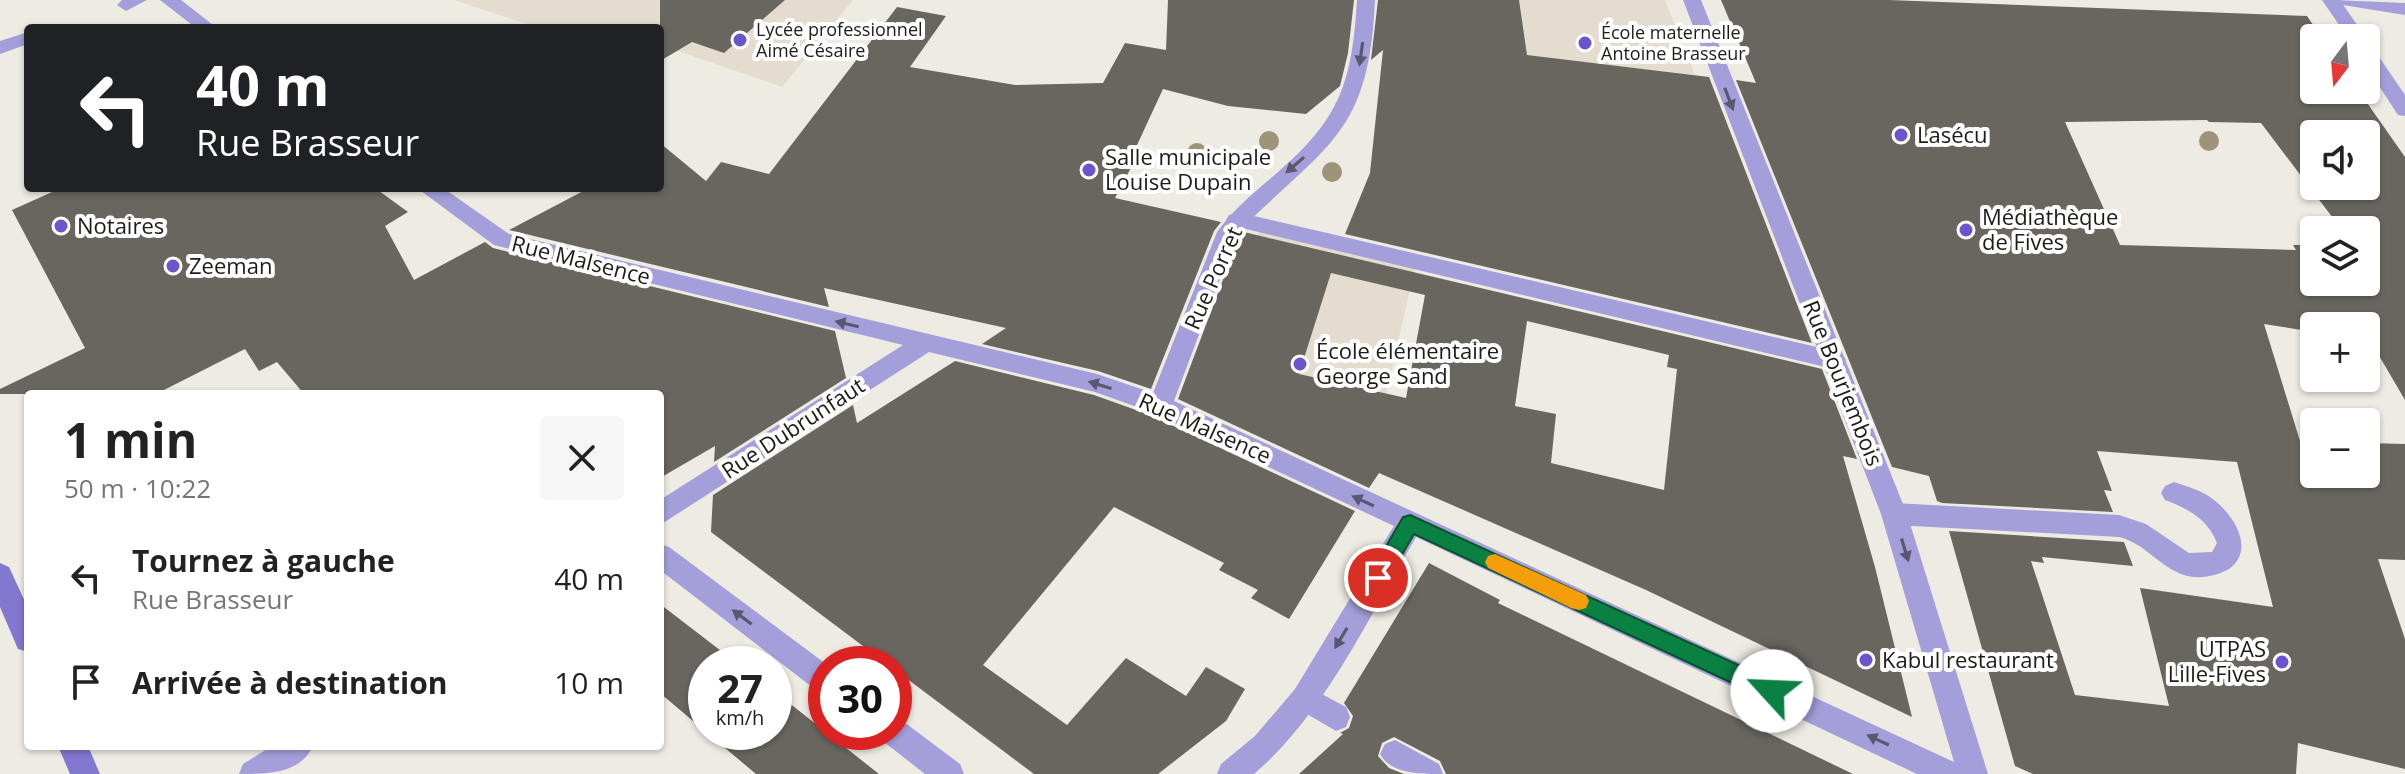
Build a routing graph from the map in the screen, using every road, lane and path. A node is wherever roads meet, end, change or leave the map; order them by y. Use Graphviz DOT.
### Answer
graph roads {
  1 [pos="169,0"];
  2 [pos="1366,0"];
  3 [pos="1692,0"];
  4 [pos="2331,0"];
  5 [pos="2343,0"];
  6 [pos="2405,9"];
  7 [pos="202,24"];
  8 [pos="2347,24"];
  9 [pos="24,39"];
  10 [pos="0,48"];
  11 [pos="2380,73"];
  12 [pos="2405,110"];
  13 [pos="434,192"];
  14 [pos="1237,220"];
  15 [pos="926,342"];
  16 [pos="1834,360"];
  17 [pos="1160,405"];
  18 [pos="2174,493"];
  19 [pos="664,511"];
  20 [pos="1894,514"];
  21 [pos="1410,523"];
  22 [pos="664,558"];
  23 [pos="0,575"];
  24 [pos="24,631"];
  25 [pos="808,667"];
  26 [pos="1305,698"];
  27 [pos="1336,717"];
  28 [pos="912,746"];
  29 [pos="75,750"];
  30 [pos="292,750"];
  31 [pos="1395,754"];
  32 [pos="85,774"];
  33 [pos="254,774"];
  34 [pos="949,774"];
  35 [pos="1232,774"];
  36 [pos="1428,774"];
  37 [pos="1949,774"];
  38 [pos="1973,774"];
  1 -- 7 [label="street"];
  2 -- 14 [label="street, Rue Porret, one-way"];
  3 -- 16 [label="street, Rue Bourjembois, one-way"];
  4 -- 8 [label="street"];
  5 -- 6 [label="street"];
  9 -- 10 [label="street"];
  11 -- 12 [label="street"];
  15 -- 13 [label="street, Rue Malsence, one-way"];
  14 -- 16 [label="street"];
  14 -- 17 [label="street, Rue Porret"];
  17 -- 15 [label="street, Rue Malsence, one-way"];
  15 -- 19 [label="street, Rue Dubrunfaut"];
  16 -- 20 [label="street, Rue Bourjembois"];
  21 -- 17 [label="street, Rue Malsence, one-way"];
  18 -- 20 [label="street"];
  20 -- 38 [label="street, Rue Bourjembois, one-way"];
  21 -- 26 [label="street, one-way"];
  37 -- 21 [label="street, Rue Malsence, one-way"];
  25 -- 22 [label="street, one-way"];
  23 -- 24 [label="main road"];
  26 -- 27 [label="street"];
  26 -- 35 [label="street"];
  28 -- 34 [label="street"];
  29 -- 32 [label="main road"];
  30 -- 33 [label="street"];
  31 -- 36 [label="street"];
}
